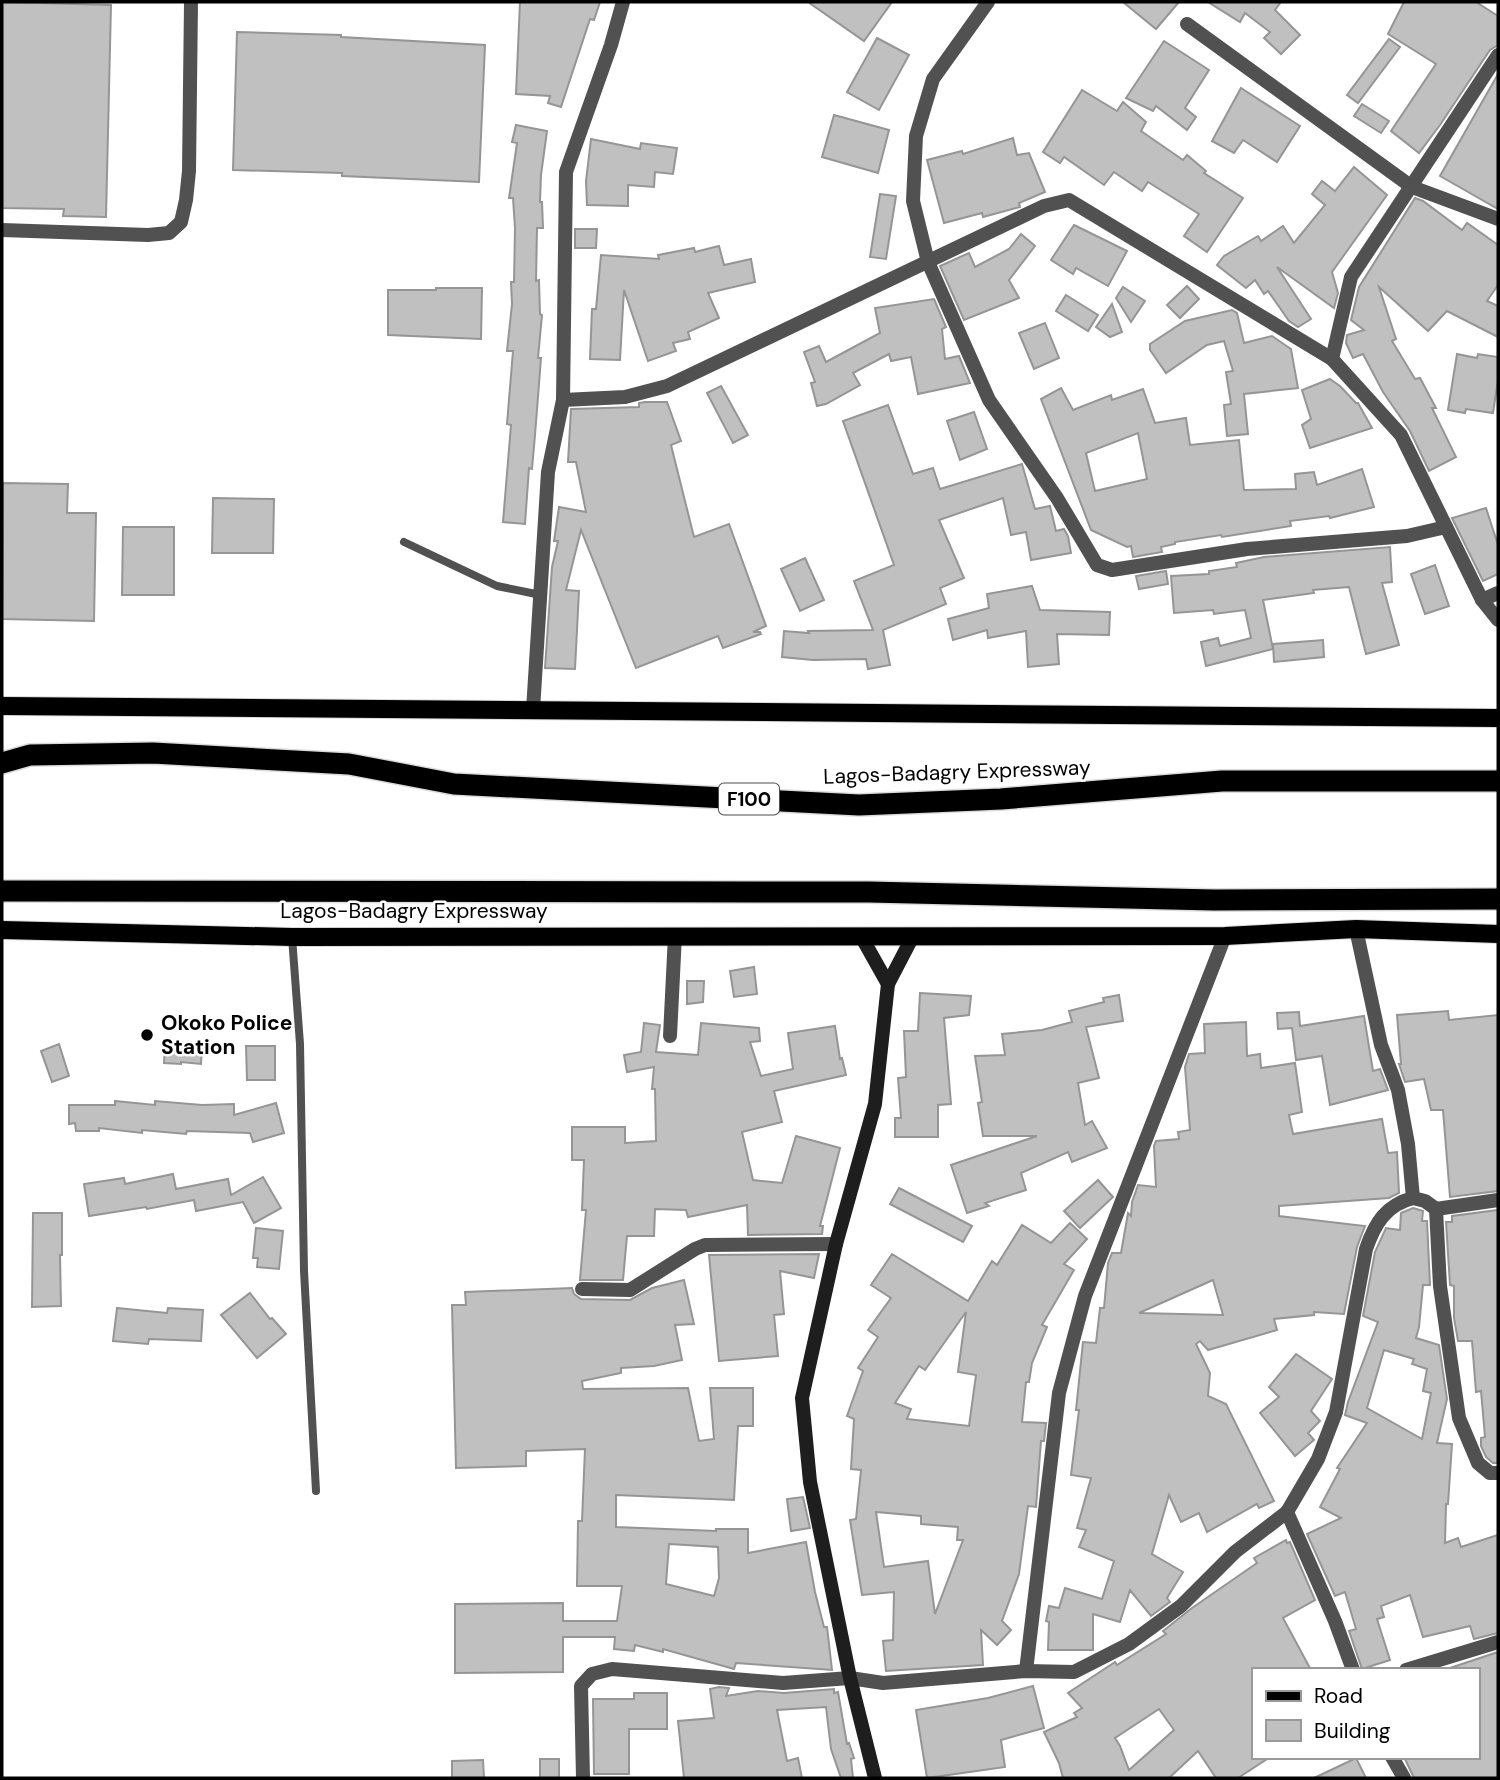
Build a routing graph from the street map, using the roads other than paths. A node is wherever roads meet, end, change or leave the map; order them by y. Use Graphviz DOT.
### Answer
graph roads {
  1 [pos="191,2"];
  2 [pos="622,2"];
  3 [pos="988,2"];
  4 [pos="1186,24"];
  5 [pos="1498,55"];
  6 [pos="1412,187"];
  7 [pos="1498,219"];
  8 [pos="2,230"];
  9 [pos="928,262"];
  10 [pos="1332,359"];
  11 [pos="563,400"];
  12 [pos="1446,527"];
  13 [pos="404,542"];
  14 [pos="1498,593"];
  15 [pos="541,595"];
  16 [pos="1482,600"];
  17 [pos="1498,620"];
  18 [pos="2,706"];
  19 [pos="533,710"];
  20 [pos="1498,718"];
  21 [pos="2,763"];
  22 [pos="1498,781"];
  23 [pos="2,891"];
  24 [pos="1498,899"];
  25 [pos="1356,929"];
  26 [pos="2,930"];
  27 [pos="1498,934"];
  28 [pos="676,935"];
  29 [pos="861,936"];
  30 [pos="913,936"];
  31 [pos="1225,936"];
  32 [pos="292,937"];
  33 [pos="888,984"];
  34 [pos="670,1036"];
  35 [pos="1413,1198"];
  36 [pos="1498,1200"];
  37 [pos="1436,1209"];
  38 [pos="836,1244"];
  39 [pos="582,1289"];
  40 [pos="1498,1473"];
  41 [pos="316,1491"];
  42 [pos="1287,1512"];
  43 [pos="1498,1642"];
  44 [pos="1352,1668"];
  45 [pos="1413,1668"];
  46 [pos="1026,1671"];
  47 [pos="850,1678"];
  48 [pos="1393,1759"];
  49 [pos="583,1778"];
  50 [pos="875,1778"];
  51 [pos="1404,1778"];
  1 -- 8 [label="street"];
  2 -- 11 [label="street"];
  3 -- 9 [label="street"];
  4 -- 6 [label="street"];
  5 -- 6 [label="street"];
  6 -- 7 [label="street"];
  6 -- 10 [label="street"];
  9 -- 10 [label="street"];
  9 -- 11 [label="street"];
  9 -- 12 [label="street"];
  10 -- 12 [label="street"];
  11 -- 15 [label="street"];
  12 -- 16 [label="street"];
  13 -- 15 [label="lane"];
  14 -- 16 [label="street"];
  15 -- 19 [label="street"];
  16 -- 17 [label="street"];
  18 -- 19 [label="main road"];
  19 -- 20 [label="main road"];
  21 -- 22 [label="highway, Lagos-Badagry Expressway / F100"];
  23 -- 24 [label="highway, Lagos-Badagry Expressway"];
  25 -- 27 [label="main road, Lagos-Badagry Expressway"];
  25 -- 31 [label="main road, Lagos-Badagry Expressway"];
  25 -- 35 [label="street"];
  26 -- 32 [label="main road, Lagos-Badagry Expressway"];
  28 -- 29 [label="main road, Lagos-Badagry Expressway"];
  28 -- 32 [label="main road, Lagos-Badagry Expressway"];
  28 -- 34 [label="street"];
  29 -- 30 [label="main road, Lagos-Badagry Expressway"];
  29 -- 33 [label="main road"];
  30 -- 31 [label="main road, Lagos-Badagry Expressway"];
  30 -- 33 [label="main road"];
  31 -- 46 [label="street"];
  32 -- 41 [label="lane"];
  33 -- 38 [label="main road"];
  35 -- 37 [label="street"];
  35 -- 42 [label="street"];
  36 -- 37 [label="street"];
  37 -- 40 [label="street"];
  38 -- 39 [label="street"];
  38 -- 47 [label="main road"];
  42 -- 44 [label="street"];
  42 -- 46 [label="street"];
  43 -- 45 [label="street"];
  46 -- 47 [label="street"];
  47 -- 49 [label="street"];
  47 -- 50 [label="main road"];
  48 -- 51 [label="street"];
}
